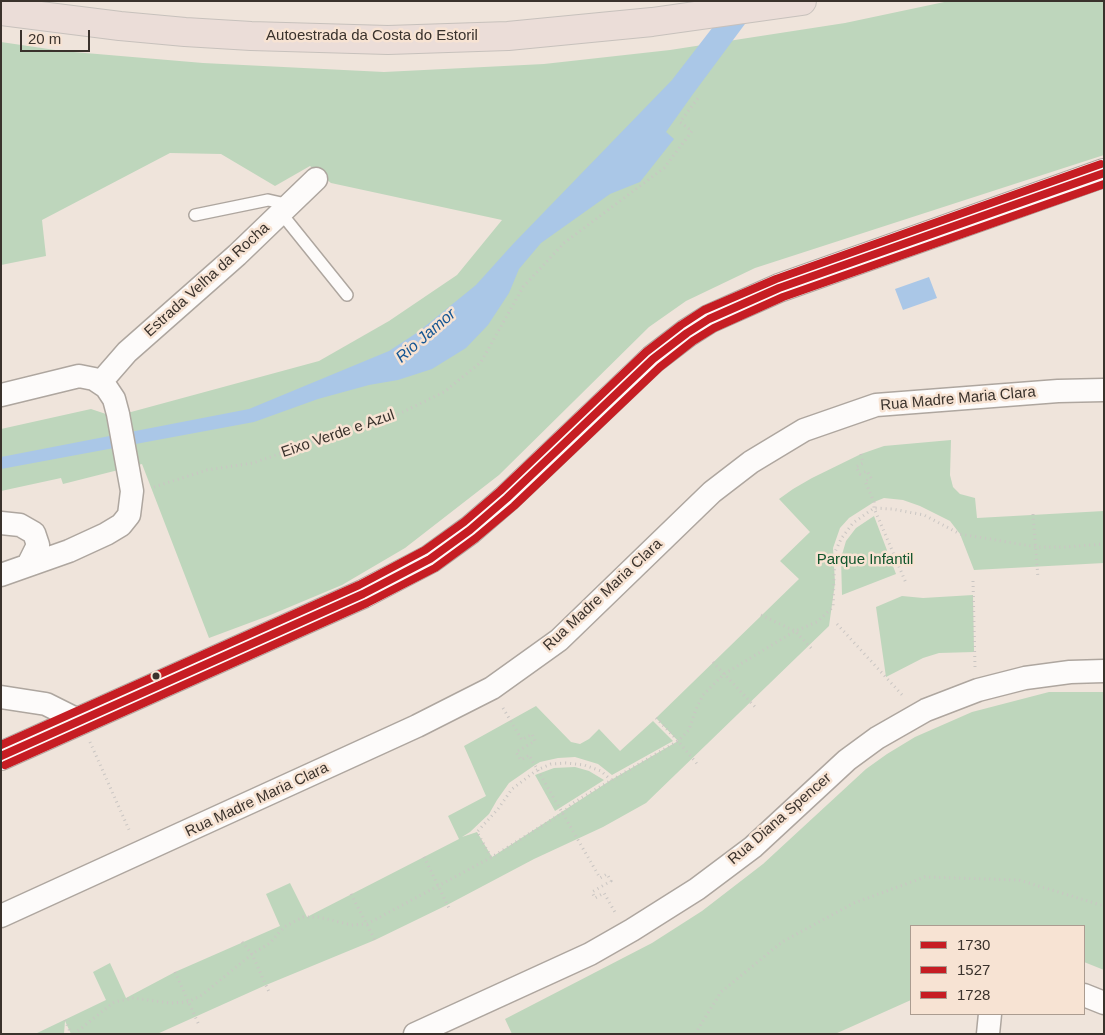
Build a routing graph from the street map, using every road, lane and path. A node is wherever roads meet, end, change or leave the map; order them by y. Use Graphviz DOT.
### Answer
graph roads {
  1 [pos="802,1"];
  2 [pos="1,11"];
  3 [pos="698,98"];
  4 [pos="1104,173"];
  5 [pos="316,179"];
  6 [pos="285,209"];
  7 [pos="195,215"];
  8 [pos="347,295"];
  9 [pos="100,383"];
  10 [pos="1104,390"];
  11 [pos="1,396"];
  12 [pos="861,454"];
  13 [pos="152,488"];
  14 [pos="874,508"];
  15 [pos="1033,514"];
  16 [pos="1,523"];
  17 [pos="1104,544"];
  18 [pos="1037,547"];
  19 [pos="28,565"];
  20 [pos="1,575"];
  21 [pos="1038,578"];
  22 [pos="973,581"];
  23 [pos="906,583"];
  24 [pos="761,615"];
  25 [pos="837,624"];
  26 [pos="795,631"];
  27 [pos="812,649"];
  28 [pos="713,662"];
  29 [pos="975,671"];
  30 [pos="1104,671"];
  31 [pos="724,674"];
  32 [pos="1,697"];
  33 [pos="906,700"];
  34 [pos="756,708"];
  35 [pos="656,718"];
  36 [pos="80,721"];
  37 [pos="516,729"];
  38 [pos="678,741"];
  39 [pos="1,756"];
  40 [pos="698,764"];
  41 [pos="537,770"];
  42 [pos="611,780"];
  43 [pos="562,813"];
  44 [pos="140,853"];
  45 [pos="424,857"];
  46 [pos="492,857"];
  47 [pos="438,886"];
  48 [pos="351,894"];
  49 [pos="1104,906"];
  50 [pos="449,908"];
  51 [pos="1,916"];
  52 [pos="367,924"];
  53 [pos="632,930"];
  54 [pos="242,942"];
  55 [pos="376,942"];
  56 [pos="252,954"];
  57 [pos="175,972"];
  58 [pos="270,992"];
  59 [pos="1085,995"];
  60 [pos="188,1002"];
  61 [pos="1104,1003"];
  62 [pos="990,1015"];
  63 [pos="65,1020"];
  64 [pos="198,1026"];
  65 [pos="73,1034"];
  66 [pos="415,1034"];
  67 [pos="694,1034"];
  68 [pos="988,1034"];
  1 -- 2 [label="highway, Autoestrada da Costa do Estoril"];
  3 -- 13 [label="path, Eixo Verde e Azul"];
  4 -- 36 [label="street"];
  5 -- 6 [label="street, Estrada Velha da Rocha"];
  6 -- 7 [label="lane"];
  6 -- 8 [label="lane"];
  6 -- 9 [label="street, Estrada Velha da Rocha"];
  9 -- 11 [label="street"];
  9 -- 19 [label="street"];
  10 -- 44 [label="street, Rua Madre Maria Clara"];
  12 -- 14 [label="path"];
  14 -- 18 [label="path"];
  14 -- 23 [label="path"];
  14 -- 26 [label="path"];
  15 -- 18 [label="path"];
  16 -- 19 [label="street"];
  17 -- 18 [label="path"];
  18 -- 21 [label="path"];
  19 -- 20 [label="street"];
  22 -- 29 [label="path"];
  24 -- 26 [label="path"];
  25 -- 33 [label="path"];
  26 -- 27 [label="path"];
  26 -- 31 [label="path"];
  28 -- 31 [label="path"];
  30 -- 53 [label="street, Rua Diana Spencer"];
  31 -- 34 [label="path"];
  31 -- 38 [label="path"];
  32 -- 36 [label="street"];
  35 -- 38 [label="path"];
  36 -- 39 [label="street"];
  36 -- 44 [label="path"];
  37 -- 41 [label="path"];
  38 -- 40 [label="path"];
  38 -- 42 [label="path"];
  41 -- 42 [label="path"];
  41 -- 43 [label="path"];
  41 -- 46 [label="path"];
  42 -- 43 [label="path"];
  43 -- 46 [label="path"];
  43 -- 53 [label="path"];
  44 -- 51 [label="street, Rua Madre Maria Clara"];
  45 -- 47 [label="path"];
  46 -- 47 [label="path"];
  47 -- 50 [label="path"];
  47 -- 52 [label="path"];
  48 -- 52 [label="path"];
  49 -- 67 [label="path"];
  52 -- 55 [label="path"];
  52 -- 56 [label="path"];
  53 -- 66 [label="street, Rua Diana Spencer"];
  54 -- 56 [label="path"];
  56 -- 58 [label="path"];
  56 -- 60 [label="path"];
  57 -- 60 [label="path"];
  59 -- 61 [label="street"];
  60 -- 64 [label="path"];
  60 -- 65 [label="path"];
  62 -- 68 [label="street"];
  63 -- 65 [label="path"];
}
